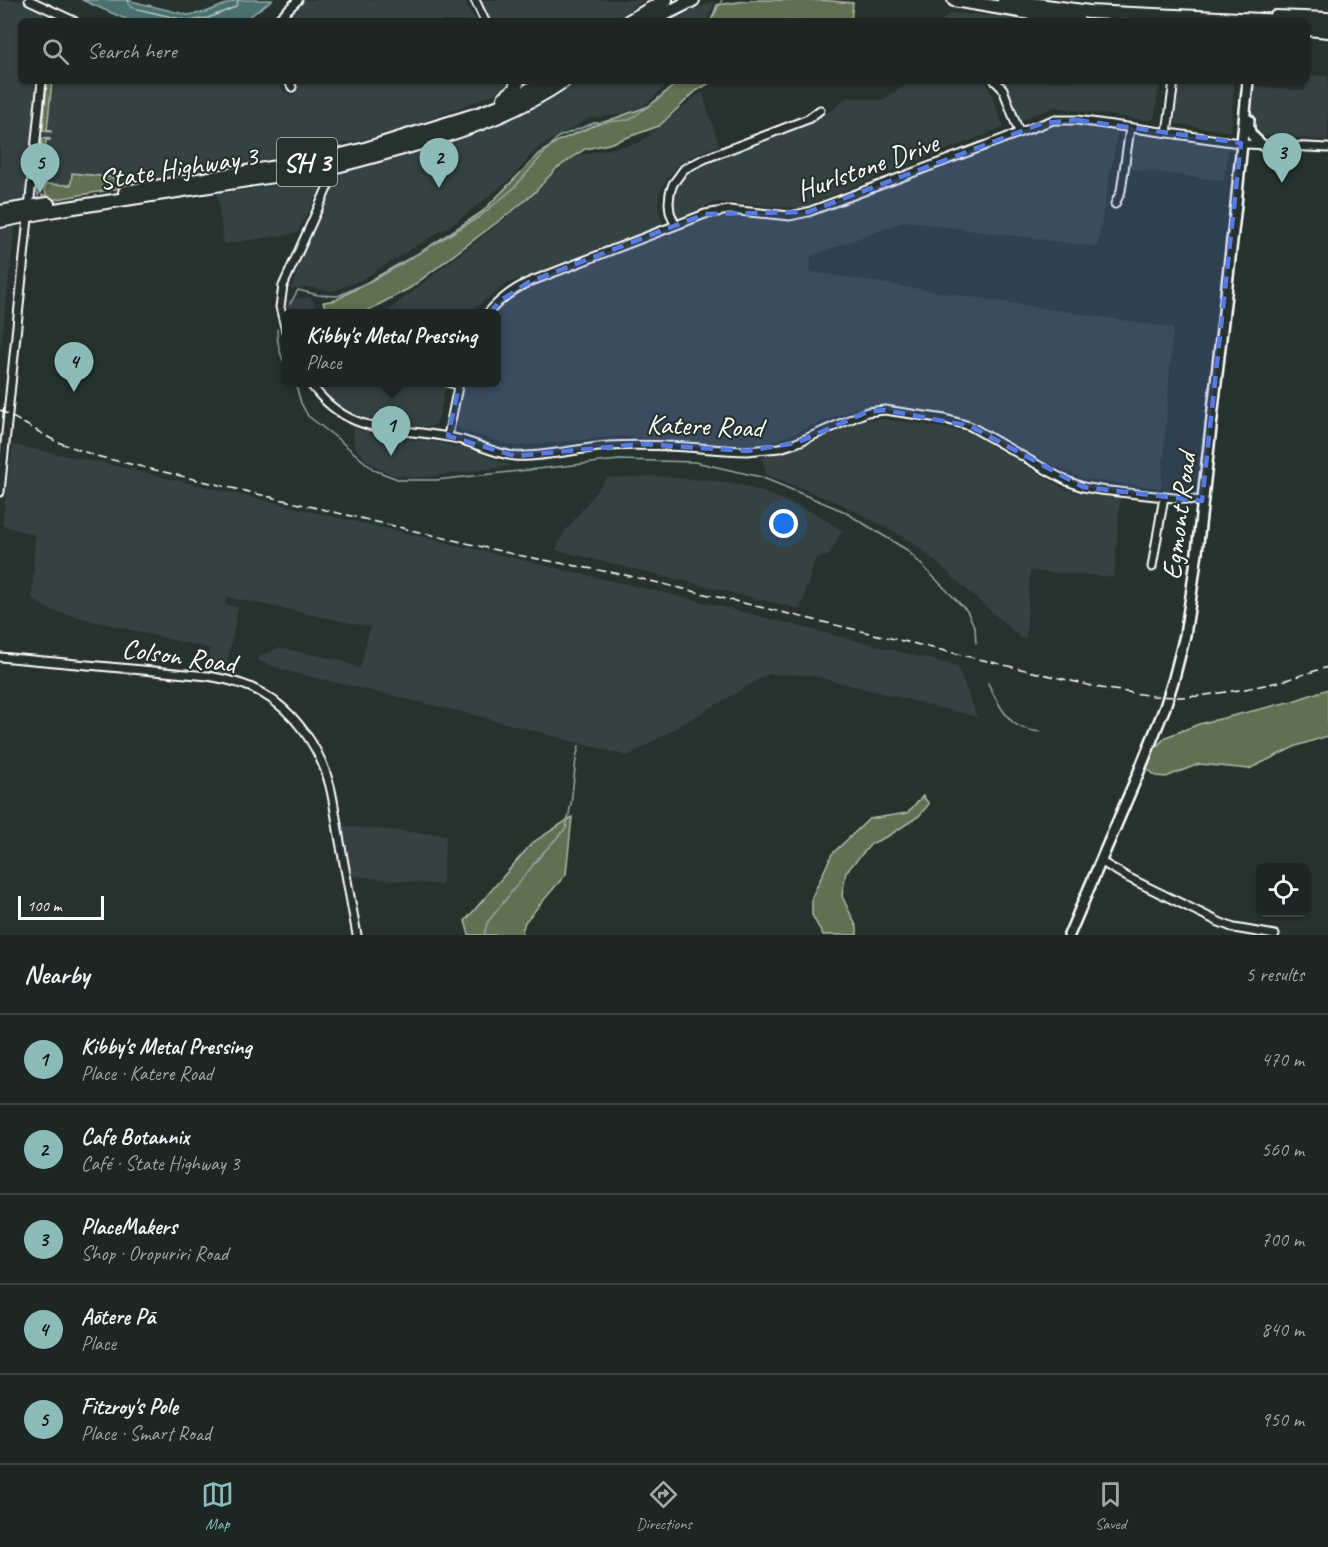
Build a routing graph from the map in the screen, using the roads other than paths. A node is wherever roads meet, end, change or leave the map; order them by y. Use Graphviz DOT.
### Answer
graph roads {
  1 [pos="29,0"];
  2 [pos="298,0"];
  3 [pos="475,0"];
  4 [pos="666,0"];
  5 [pos="693,0"];
  6 [pos="954,0"];
  7 [pos="1004,0"];
  8 [pos="57,13"];
  9 [pos="1135,15"];
  10 [pos="54,18"];
  11 [pos="68,18"];
  12 [pos="279,18"];
  13 [pos="484,18"];
  14 [pos="634,18"];
  15 [pos="657,18"];
  16 [pos="1060,18"];
  17 [pos="1148,18"];
  18 [pos="1216,18"];
  19 [pos="1245,18"];
  20 [pos="1309,18"];
  21 [pos="1310,18"];
  22 [pos="1328,19"];
  23 [pos="1310,22"];
  24 [pos="1328,24"];
  25 [pos="1310,29"];
  26 [pos="1328,31"];
  27 [pos="1310,36"];
  28 [pos="1328,38"];
  29 [pos="42,84"];
  30 [pos="517,84"];
  31 [pos="522,84"];
  32 [pos="998,84"];
  33 [pos="1174,84"];
  34 [pos="1248,84"];
  35 [pos="537,86"];
  36 [pos="1246,95"];
  37 [pos="820,110"];
  38 [pos="469,118"];
  39 [pos="1130,128"];
  40 [pos="1019,132"];
  41 [pos="1167,132"];
  42 [pos="1241,143"];
  43 [pos="1262,145"];
  44 [pos="1328,148"];
  45 [pos="326,164"];
  46 [pos="1115,204"];
  47 [pos="0,212"];
  48 [pos="29,212"];
  49 [pos="0,221"];
  50 [pos="675,225"];
  51 [pos="492,309"];
  52 [pos="282,315"];
  53 [pos="313,387"];
  54 [pos="457,387"];
  55 [pos="448,436"];
  56 [pos="2,456"];
  57 [pos="0,492"];
  58 [pos="1164,497"];
  59 [pos="1202,501"];
  60 [pos="1152,567"];
  61 [pos="0,657"];
  62 [pos="1101,861"];
  63 [pos="357,935"];
  64 [pos="1069,935"];
  65 [pos="1275,935"];
  1 -- 8 [label="street"];
  2 -- 12 [label="street"];
  3 -- 13 [label="street"];
  4 -- 14 [label="highway"];
  5 -- 15 [label="highway"];
  6 -- 16 [label="highway"];
  7 -- 9 [label="highway"];
  8 -- 10 [label="street"];
  8 -- 11 [label="street"];
  9 -- 17 [label="highway"];
  9 -- 18 [label="highway"];
  19 -- 20 [label="highway"];
  21 -- 22 [label="highway"];
  23 -- 24 [label="highway"];
  25 -- 26 [label="highway"];
  27 -- 28 [label="highway"];
  29 -- 48 [label="street"];
  30 -- 38 [label="highway"];
  31 -- 35 [label="street"];
  32 -- 40 [label="street"];
  33 -- 41 [label="street"];
  34 -- 36 [label="main road, Egmont Road"];
  35 -- 38 [label="highway, State Highway 3 / SH 3"];
  35 -- 45 [label="highway, State Highway 3 / SH 3"];
  36 -- 42 [label="main road, Egmont Road"];
  36 -- 43 [label="main road"];
  37 -- 50 [label="street"];
  38 -- 45 [label="highway, State Highway 3 / SH 3"];
  39 -- 40 [label="street, Hurlstone Drive"];
  39 -- 41 [label="street, Hurlstone Drive"];
  39 -- 46 [label="street"];
  40 -- 50 [label="street, Hurlstone Drive"];
  41 -- 42 [label="street, Hurlstone Drive"];
  42 -- 43 [label="street, Hurlstone Drive"];
  42 -- 59 [label="main road, Egmont Road"];
  43 -- 44 [label="street, Hurlstone Drive"];
  45 -- 48 [label="highway, State Highway 3 / SH 3"];
  45 -- 52 [label="street"];
  47 -- 48 [label="highway, State Highway 3 / SH 3"];
  48 -- 49 [label="highway, State Highway 3 / SH 3"];
  48 -- 56 [label="street"];
  50 -- 51 [label="street, Hurlstone Drive"];
  53 -- 55 [label="street, Katere Road"];
  54 -- 55 [label="street"];
  55 -- 58 [label="street, Katere Road"];
  56 -- 57 [label="street"];
  58 -- 59 [label="street, Katere Road"];
  58 -- 60 [label="street"];
  59 -- 62 [label="main road, Egmont Road"];
  61 -- 63 [label="street, Colson Road"];
  62 -- 64 [label="main road, Egmont Road"];
  62 -- 65 [label="street"];
}
